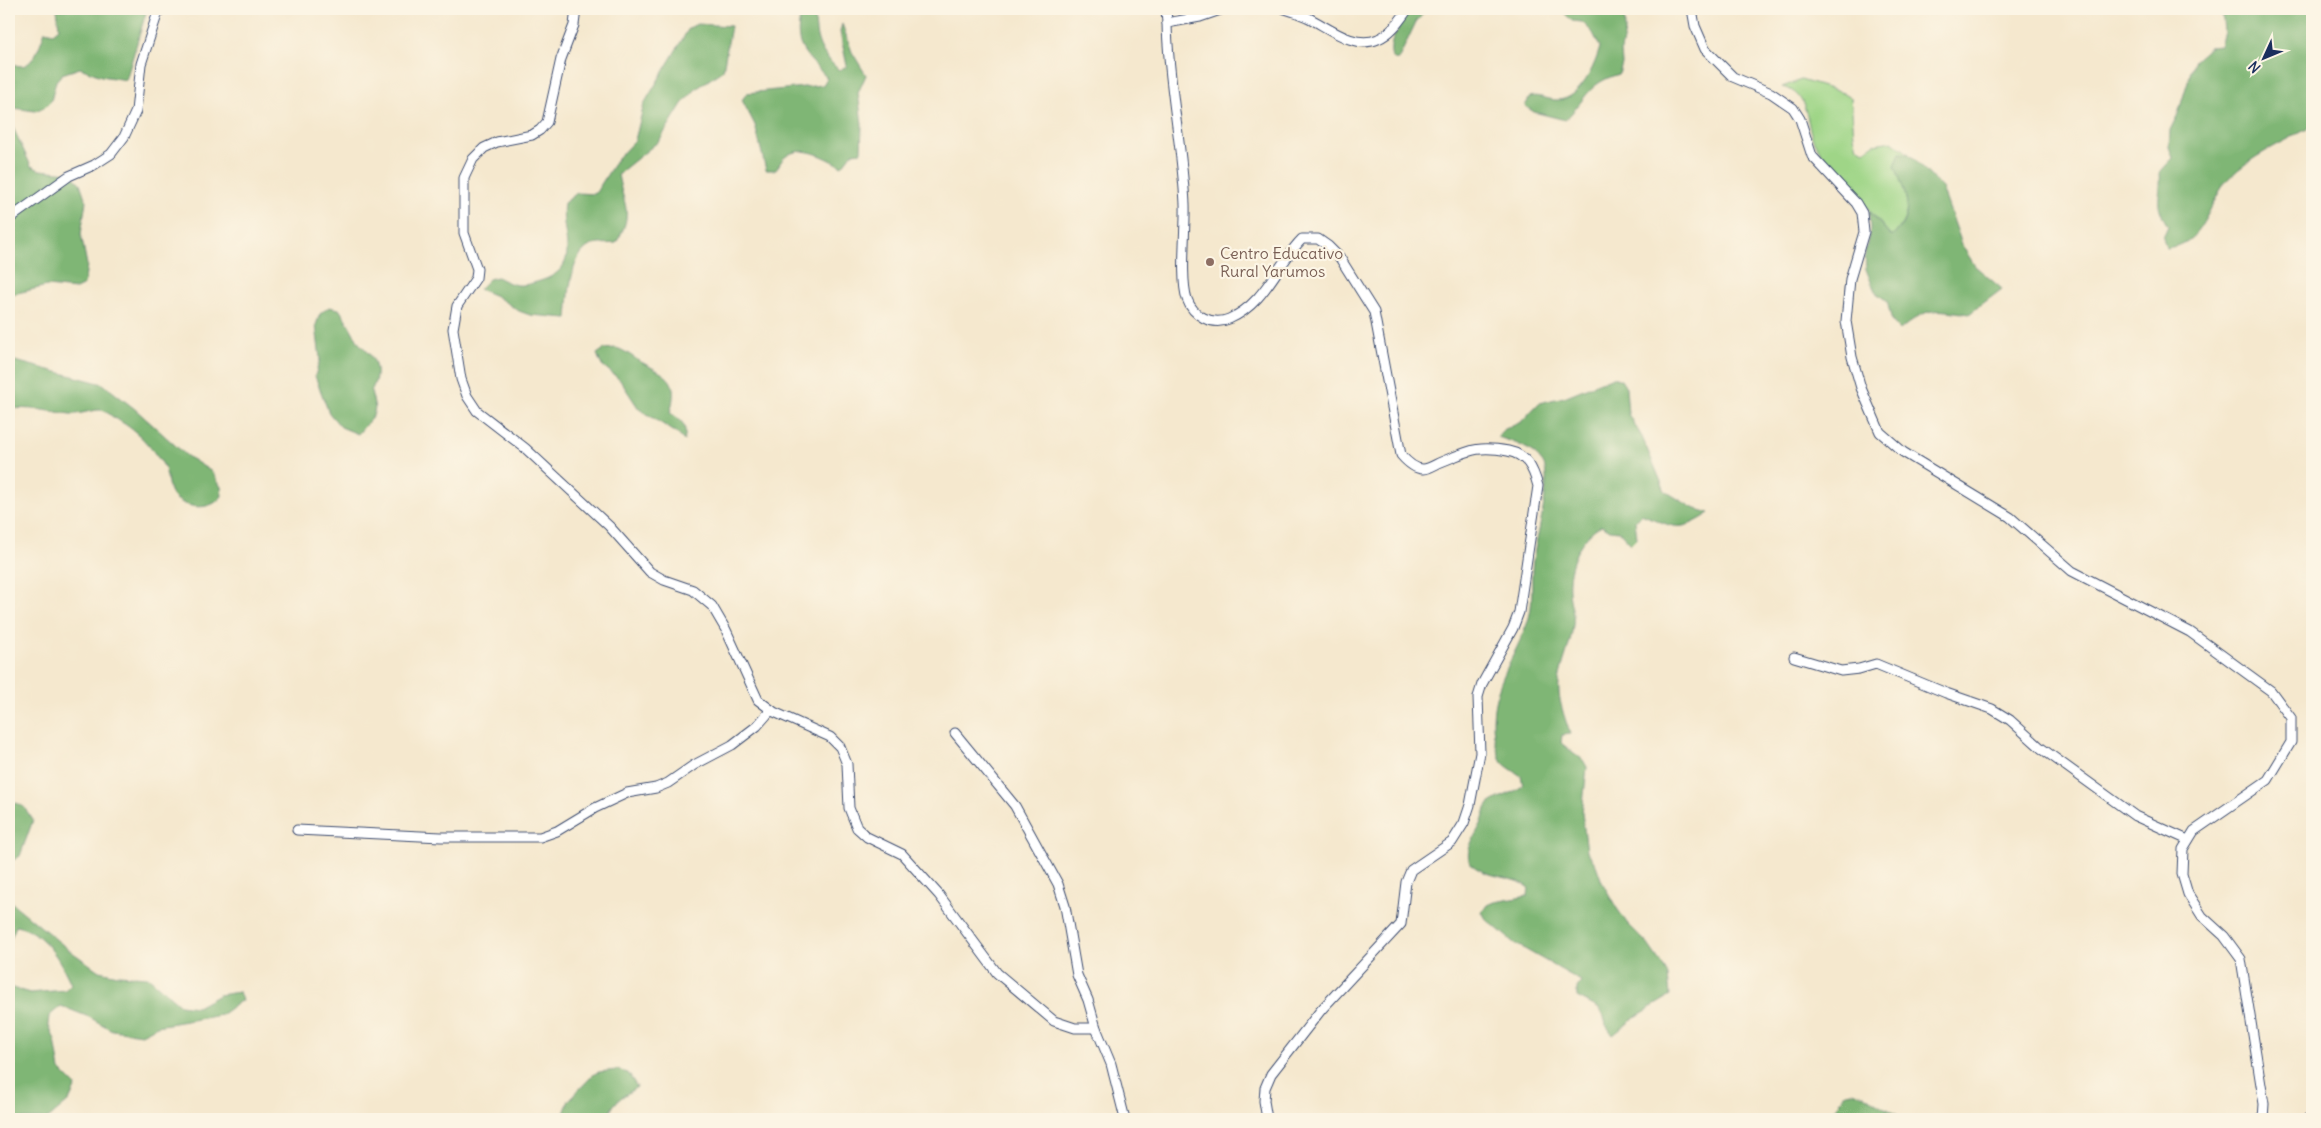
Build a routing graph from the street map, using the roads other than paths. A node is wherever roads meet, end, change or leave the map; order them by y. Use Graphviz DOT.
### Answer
graph roads {
  1 [pos="159,9"];
  2 [pos="576,9"];
  3 [pos="1166,9"];
  4 [pos="1223,9"];
  5 [pos="1285,9"];
  6 [pos="1408,9"];
  7 [pos="1692,9"];
  8 [pos="1167,23"];
  9 [pos="9,219"];
  10 [pos="1794,657"];
  11 [pos="771,710"];
  12 [pos="956,733"];
  13 [pos="297,830"];
  14 [pos="2188,840"];
  15 [pos="1096,1028"];
  16 [pos="2312,1116"];
  17 [pos="1125,1119"];
  18 [pos="1267,1119"];
  19 [pos="2263,1119"];
  20 [pos="2307,1119"];
  1 -- 9 [label="street"];
  2 -- 11 [label="street"];
  3 -- 8 [label="street"];
  4 -- 8 [label="street"];
  5 -- 6 [label="street"];
  7 -- 14 [label="street"];
  8 -- 18 [label="street"];
  10 -- 14 [label="street"];
  11 -- 13 [label="street"];
  11 -- 15 [label="street"];
  12 -- 15 [label="street"];
  14 -- 19 [label="street"];
  15 -- 17 [label="street"];
  16 -- 20 [label="street"];
}
